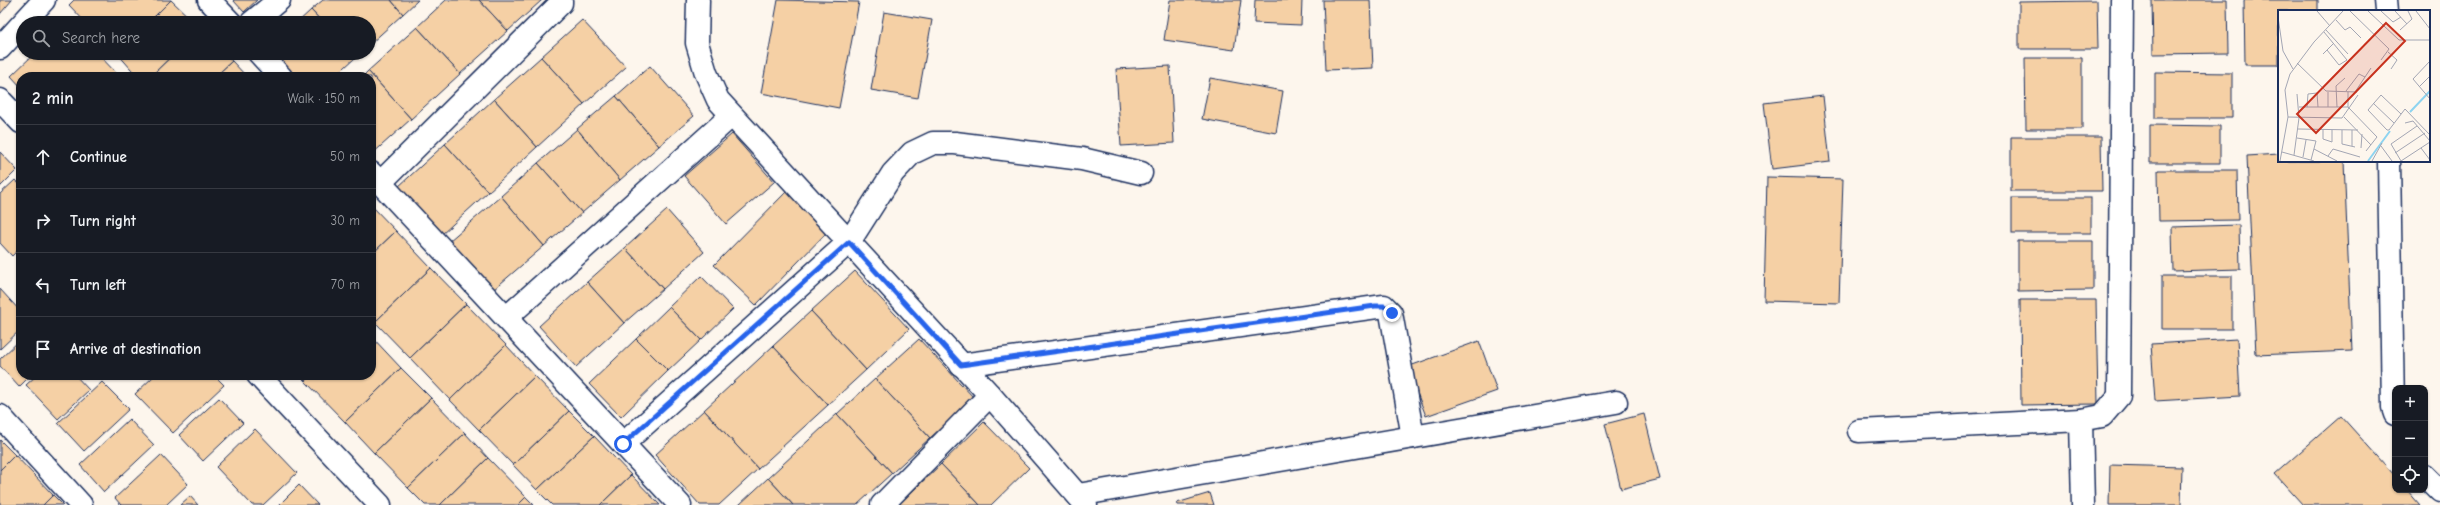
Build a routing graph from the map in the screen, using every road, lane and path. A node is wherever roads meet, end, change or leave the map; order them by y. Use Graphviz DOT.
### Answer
graph roads {
  1 [pos="44,0"];
  2 [pos="209,0"];
  3 [pos="279,0"];
  4 [pos="561,0"];
  5 [pos="698,0"];
  6 [pos="2122,0"];
  7 [pos="2386,0"];
  8 [pos="2387,10"];
  9 [pos="29,16"];
  10 [pos="224,16"];
  11 [pos="260,16"];
  12 [pos="16,31"];
  13 [pos="0,48"];
  14 [pos="265,60"];
  15 [pos="276,72"];
  16 [pos="0,100"];
  17 [pos="731,116"];
  18 [pos="16,117"];
  19 [pos="2390,162"];
  20 [pos="1141,173"];
  21 [pos="376,178"];
  22 [pos="849,242"];
  23 [pos="506,318"];
  24 [pos="961,365"];
  25 [pos="263,380"];
  26 [pos="2393,385"];
  27 [pos="990,395"];
  28 [pos="1616,402"];
  29 [pos="0,416"];
  30 [pos="2081,420"];
  31 [pos="1859,431"];
  32 [pos="1413,437"];
  33 [pos="623,444"];
  34 [pos="2428,479"];
  35 [pos="2440,491"];
  36 [pos="1082,500"];
  37 [pos="81,505"];
  38 [pos="380,505"];
  39 [pos="680,505"];
  40 [pos="882,505"];
  41 [pos="2083,505"];
  1 -- 9 [label="street"];
  2 -- 10 [label="street"];
  3 -- 11 [label="street"];
  4 -- 21 [label="street"];
  5 -- 17 [label="street"];
  6 -- 30 [label="street"];
  7 -- 8 [label="street"];
  12 -- 13 [label="street"];
  14 -- 15 [label="street"];
  16 -- 18 [label="street"];
  17 -- 22 [label="street"];
  17 -- 23 [label="street"];
  19 -- 26 [label="street"];
  20 -- 22 [label="street"];
  21 -- 23 [label="street"];
  22 -- 24 [label="street"];
  22 -- 33 [label="street"];
  23 -- 33 [label="street"];
  24 -- 27 [label="street"];
  24 -- 32 [label="street"];
  25 -- 38 [label="street"];
  27 -- 36 [label="street"];
  27 -- 40 [label="street"];
  28 -- 32 [label="street"];
  29 -- 37 [label="street"];
  30 -- 31 [label="street"];
  30 -- 41 [label="street"];
  32 -- 36 [label="street"];
  33 -- 39 [label="street"];
  34 -- 35 [label="street"];
}
